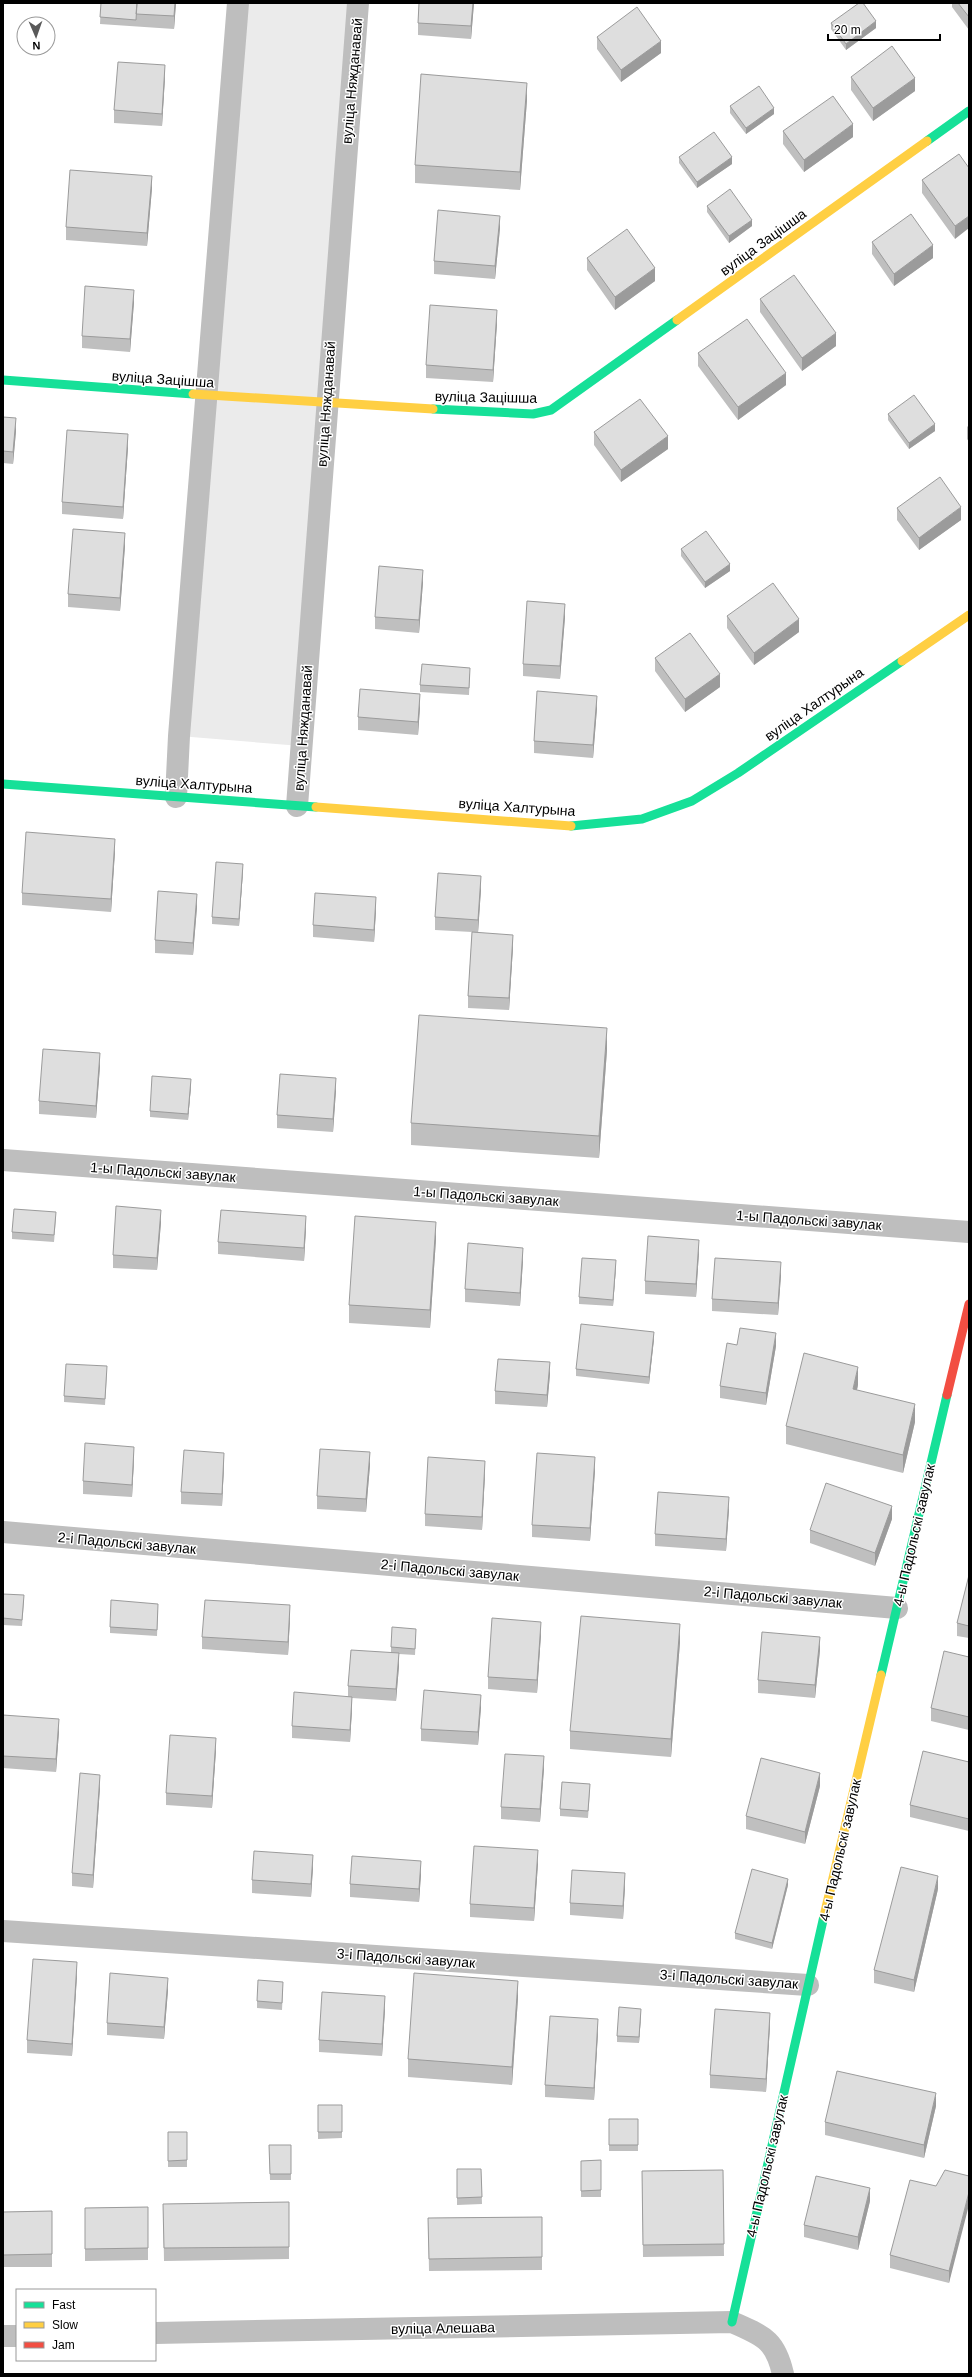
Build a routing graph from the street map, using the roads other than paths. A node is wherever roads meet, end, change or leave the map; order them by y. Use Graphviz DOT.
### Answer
graph roads {
  1 [pos="238,3"];
  2 [pos="358,3"];
  3 [pos="969,111"];
  4 [pos="3,380"];
  5 [pos="208,396"];
  6 [pos="326,404"];
  7 [pos="969,615"];
  8 [pos="3,784"];
  9 [pos="176,797"];
  10 [pos="297,806"];
  11 [pos="3,1160"];
  12 [pos="969,1232"];
  13 [pos="969,1304"];
  14 [pos="3,1532"];
  15 [pos="897,1608"];
  16 [pos="3,1931"];
  17 [pos="808,1984"];
  18 [pos="732,2322"];
  19 [pos="156,2333"];
  20 [pos="3,2336"];
  21 [pos="16,2336"];
  22 [pos="782,2374"];
  1 -- 5 [label="street"];
  2 -- 6 [label="street, вуліца Няжданавай"];
  3 -- 6 [label="street, вуліца Зацішша"];
  4 -- 5 [label="street, вуліца Зацішша"];
  5 -- 6 [label="street, вуліца Зацішша"];
  5 -- 9 [label="street"];
  6 -- 10 [label="street, вуліца Няжданавай"];
  7 -- 10 [label="street, вуліца Халтурына"];
  8 -- 9 [label="street, вуліца Халтурына"];
  9 -- 10 [label="street, вуліца Халтурына"];
  11 -- 12 [label="street, 1-ы Падольскі завулак"];
  13 -- 15 [label="street, 4-ы Падольскі завулак"];
  14 -- 15 [label="street, 2-і Падольскі завулак"];
  15 -- 17 [label="street, 4-ы Падольскі завулак"];
  16 -- 17 [label="street, 3-і Падольскі завулак"];
  17 -- 18 [label="street, 4-ы Падольскі завулак"];
  18 -- 19 [label="street, вуліца Алешава"];
  18 -- 22 [label="street"];
  20 -- 21 [label="street"];
}
